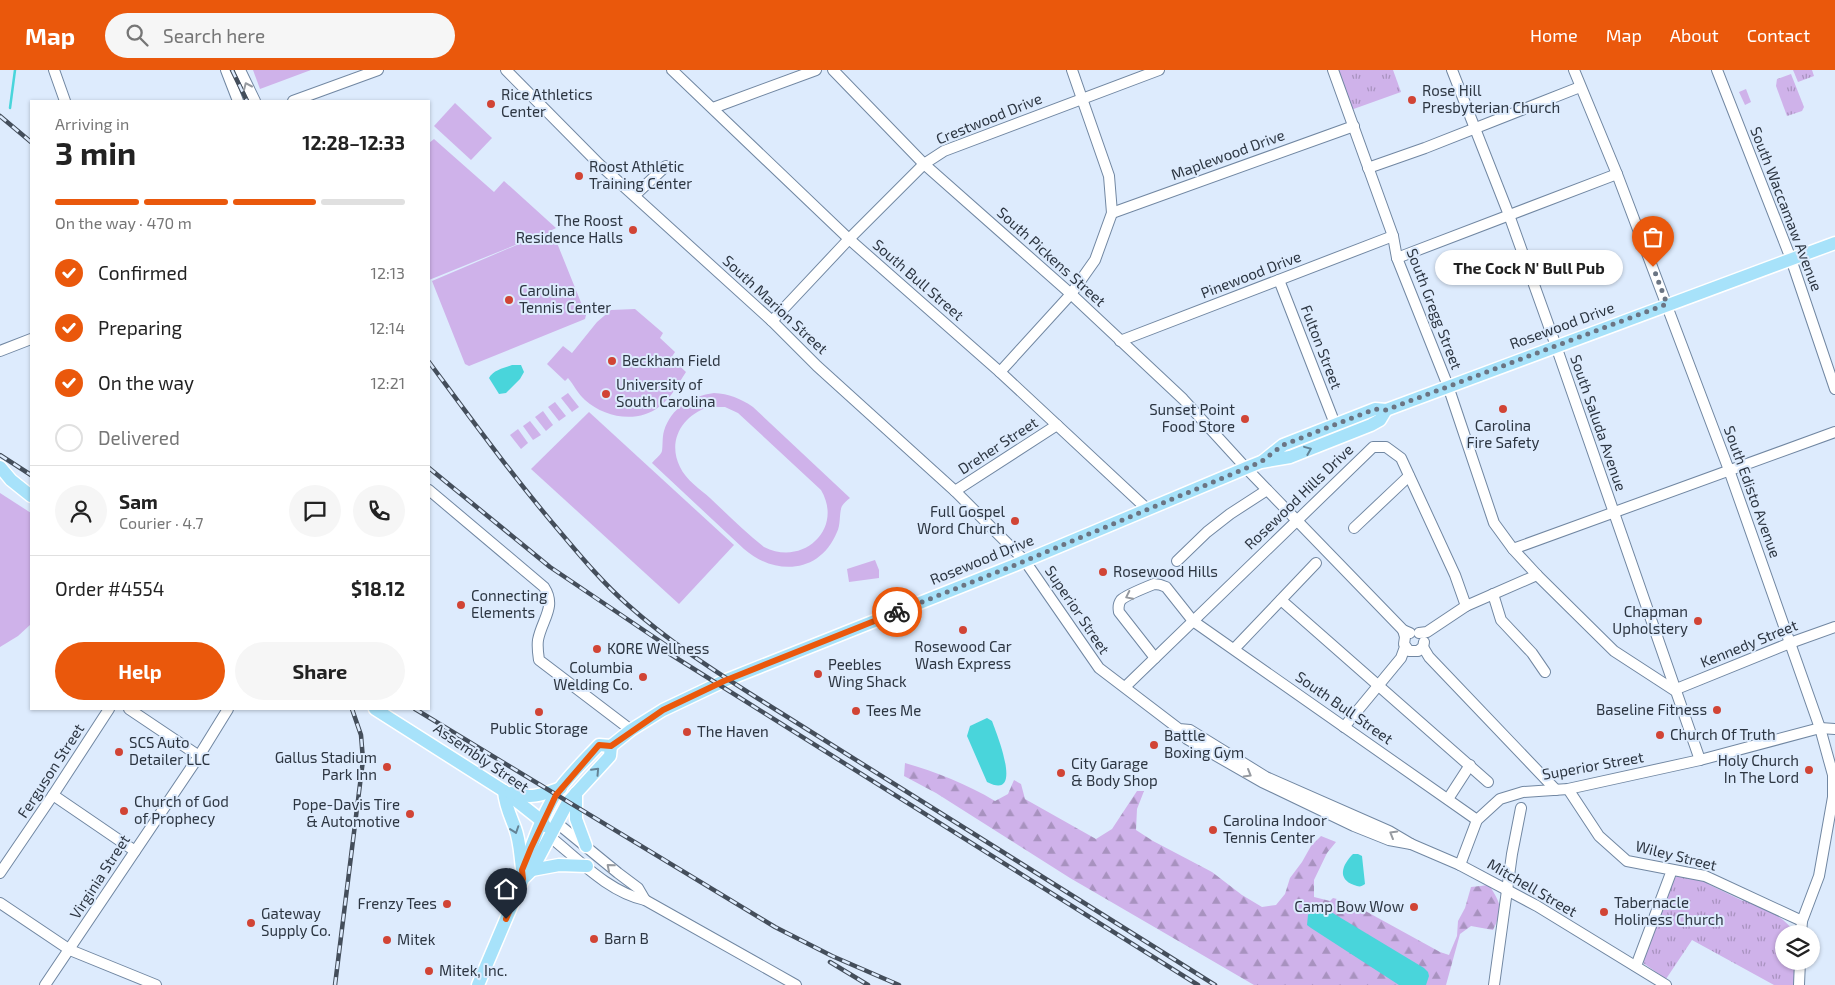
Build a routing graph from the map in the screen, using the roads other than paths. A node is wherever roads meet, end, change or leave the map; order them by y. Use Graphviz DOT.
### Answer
graph roads {
  1 [pos="54,70"];
  2 [pos="226,70"];
  3 [pos="240,70"];
  4 [pos="378,70"];
  5 [pos="506,70"];
  6 [pos="672,70"];
  7 [pos="816,70"];
  8 [pos="833,70"];
  9 [pos="1072,70"];
  10 [pos="1159,70"];
  11 [pos="1333,70"];
  12 [pos="1452,70"];
  13 [pos="1574,70"];
  14 [pos="1716,70"];
  15 [pos="1580,87"];
  16 [pos="1083,99"];
  17 [pos="65,100"];
  18 [pos="238,100"];
  19 [pos="255,100"];
  20 [pos="296,100"];
  21 [pos="713,108"];
  22 [pos="1354,126"];
  23 [pos="1474,129"];
  24 [pos="924,164"];
  25 [pos="666,166"];
  26 [pos="1368,168"];
  27 [pos="1617,174"];
  28 [pos="635,195"];
  29 [pos="1112,213"];
  30 [pos="1509,216"];
  31 [pos="1393,236"];
  32 [pos="849,239"];
  33 [pos="1835,242"];
  34 [pos="1397,258"];
  35 [pos="1791,259"];
  36 [pos="1279,280"];
  37 [pos="1071,294"];
  38 [pos="1667,304"];
  39 [pos="772,321"];
  40 [pos="30,339"];
  41 [pos="1120,341"];
  42 [pos="1556,346"];
  43 [pos="0,351"];
  44 [pos="1000,372"];
  45 [pos="1448,386"];
  46 [pos="1835,389"];
  47 [pos="1386,410"];
  48 [pos="1335,424"];
  49 [pos="1058,425"];
  50 [pos="1835,432"];
  51 [pos="1261,462"];
  52 [pos="0,467"];
  53 [pos="1246,468"];
  54 [pos="1729,470"];
  55 [pos="1409,476"];
  56 [pos="6,480"];
  57 [pos="1266,490"];
  58 [pos="430,491"];
  59 [pos="955,491"];
  60 [pos="30,495"];
  61 [pos="1147,509"];
  62 [pos="1613,513"];
  63 [pos="1296,521"];
  64 [pos="1354,528"];
  65 [pos="1513,549"];
  66 [pos="1025,561"];
  67 [pos="1177,561"];
  68 [pos="1316,563"];
  69 [pos="1537,575"];
  70 [pos="1493,594"];
  71 [pos="1282,600"];
  72 [pos="1466,606"];
  73 [pos="1193,620"];
  74 [pos="1835,627"];
  75 [pos="1414,642"];
  76 [pos="1790,643"];
  77 [pos="1235,648"];
  78 [pos="1155,658"];
  79 [pos="1544,672"];
  80 [pos="1379,684"];
  81 [pos="1125,687"];
  82 [pos="1674,690"];
  83 [pos="108,710"];
  84 [pos="130,710"];
  85 [pos="227,710"];
  86 [pos="377,710"];
  87 [pos="1344,728"];
  88 [pos="1820,728"];
  89 [pos="1835,729"];
  90 [pos="631,730"];
  91 [pos="611,746"];
  92 [pos="199,756"];
  93 [pos="1700,760"];
  94 [pos="1470,765"];
  95 [pos="1488,782"];
  96 [pos="562,787"];
  97 [pos="1568,789"];
  98 [pos="504,790"];
  99 [pos="1556,790"];
  100 [pos="576,793"];
  101 [pos="53,795"];
  102 [pos="1448,798"];
  103 [pos="1521,808"];
  104 [pos="1477,820"];
  105 [pos="542,821"];
  106 [pos="557,823"];
  107 [pos="549,836"];
  108 [pos="586,846"];
  109 [pos="135,851"];
  110 [pos="1460,865"];
  111 [pos="587,866"];
  112 [pos="1672,870"];
  113 [pos="526,873"];
  114 [pos="0,874"];
  115 [pos="1508,890"];
  116 [pos="645,900"];
  117 [pos="0,903"];
  118 [pos="1802,921"];
  119 [pos="1802,925"];
  120 [pos="70,950"];
  121 [pos="1636,966"];
  122 [pos="1800,970"];
  123 [pos="46,985"];
  124 [pos="156,985"];
  125 [pos="478,985"];
  126 [pos="796,985"];
  127 [pos="1494,985"];
  128 [pos="1666,985"];
  129 [pos="1799,985"];
  1 -- 17 [label="street"];
  2 -- 18 [label="street"];
  19 -- 3 [label="street, one-way"];
  4 -- 20 [label="street"];
  5 -- 28 [label="street, South Marion Street"];
  6 -- 21 [label="street, South Bull Street"];
  7 -- 21 [label="street"];
  8 -- 24 [label="street, South Pickens Street"];
  9 -- 16 [label="street"];
  10 -- 16 [label="street, Crestwood Drive"];
  11 -- 22 [label="street, South Gregg Street"];
  12 -- 23 [label="street, South Saluda Avenue"];
  13 -- 15 [label="street, South Edisto Avenue"];
  14 -- 35 [label="street, South Waccamaw Avenue"];
  15 -- 23 [label="street"];
  15 -- 27 [label="street, South Edisto Avenue"];
  16 -- 24 [label="street, Crestwood Drive"];
  16 -- 29 [label="street"];
  21 -- 32 [label="street, South Bull Street"];
  22 -- 26 [label="street, South Gregg Street"];
  22 -- 29 [label="street, Maplewood Drive"];
  23 -- 26 [label="street"];
  23 -- 30 [label="street, South Saluda Avenue"];
  24 -- 32 [label="street, Crestwood Drive"];
  24 -- 37 [label="street, South Pickens Street"];
  25 -- 28 [label="street"];
  26 -- 31 [label="street, South Gregg Street"];
  27 -- 30 [label="street"];
  27 -- 38 [label="street, South Edisto Avenue"];
  28 -- 39 [label="street, South Marion Street"];
  29 -- 37 [label="street"];
  30 -- 34 [label="street"];
  30 -- 42 [label="street, South Saluda Avenue"];
  31 -- 34 [label="street, South Gregg Street"];
  31 -- 36 [label="street, Pinewood Drive"];
  32 -- 39 [label="street, Crestwood Drive"];
  32 -- 44 [label="street, South Bull Street"];
  33 -- 35 [label="main road, Rosewood Drive"];
  34 -- 45 [label="street, South Gregg Street"];
  35 -- 38 [label="main road, Rosewood Drive"];
  35 -- 46 [label="street, South Waccamaw Avenue"];
  36 -- 41 [label="street, Pinewood Drive"];
  36 -- 48 [label="street, Fulton Street"];
  37 -- 41 [label="street, South Pickens Street"];
  37 -- 44 [label="street"];
  38 -- 42 [label="main road, Rosewood Drive"];
  38 -- 54 [label="street, South Edisto Avenue"];
  39 -- 59 [label="street, South Marion Street"];
  40 -- 43 [label="street"];
  41 -- 53 [label="street, South Pickens Street"];
  42 -- 45 [label="main road, Rosewood Drive"];
  42 -- 62 [label="street, South Saluda Avenue"];
  44 -- 49 [label="street, South Bull Street"];
  45 -- 47 [label="main road, Rosewood Drive"];
  45 -- 65 [label="street, South Gregg Street"];
  47 -- 48 [label="main road, Rosewood Drive"];
  51 -- 47 [label="main road, Rosewood Drive, one-way"];
  48 -- 51 [label="main road, Rosewood Drive"];
  49 -- 59 [label="street, Dreher Street"];
  49 -- 61 [label="street, South Bull Street"];
  50 -- 54 [label="street"];
  51 -- 53 [label="main road, Rosewood Drive"];
  52 -- 56 [label="main road"];
  53 -- 57 [label="street"];
  53 -- 61 [label="main road, Rosewood Drive"];
  54 -- 62 [label="street"];
  54 -- 76 [label="street, South Edisto Avenue"];
  55 -- 63 [label="street, Rosewood Hills Drive"];
  55 -- 64 [label="street"];
  55 -- 72 [label="street, Rosewood Hills Drive"];
  56 -- 60 [label="main road"];
  57 -- 63 [label="street"];
  57 -- 67 [label="street"];
  58 -- 90 [label="street"];
  59 -- 66 [label="street, South Marion Street"];
  61 -- 66 [label="main road, Rosewood Drive"];
  62 -- 65 [label="street"];
  62 -- 82 [label="street, South Saluda Avenue"];
  63 -- 73 [label="street, Rosewood Hills Drive"];
  63 -- 75 [label="street"];
  65 -- 69 [label="street, South Gregg Street"];
  66 -- 81 [label="street, Superior Street"];
  66 -- 90 [label="main road, Rosewood Drive"];
  68 -- 71 [label="street"];
  69 -- 70 [label="street"];
  69 -- 82 [label="street, South Gregg Street"];
  70 -- 72 [label="street"];
  70 -- 79 [label="street"];
  71 -- 77 [label="street"];
  71 -- 80 [label="street"];
  72 -- 75 [label="street"];
  73 -- 77 [label="street, South Bull Street"];
  73 -- 78 [label="street, Rosewood Hills Drive"];
  73 -- 78 [label="street, one-way"];
  74 -- 76 [label="street, Kennedy Street"];
  75 -- 80 [label="street"];
  75 -- 99 [label="street"];
  76 -- 82 [label="street, Kennedy Street"];
  76 -- 88 [label="street, South Edisto Avenue"];
  77 -- 87 [label="street, South Bull Street"];
  78 -- 81 [label="street, Rosewood Hills Drive"];
  80 -- 87 [label="street"];
  80 -- 94 [label="street"];
  81 -- 110 [label="street, Superior Street"];
  82 -- 93 [label="street, South Saluda Avenue"];
  83 -- 101 [label="street, Ferguson Street"];
  84 -- 92 [label="street"];
  85 -- 92 [label="street, Virginia Street"];
  86 -- 98 [label="main road, Assembly Street"];
  87 -- 102 [label="street, South Bull Street"];
  88 -- 89 [label="street, Superior Street"];
  88 -- 93 [label="street, Superior Street"];
  88 -- 118 [label="street, South Edisto Avenue"];
  90 -- 91 [label="main road, Rosewood Drive"];
  91 -- 96 [label="main road, Rosewood Drive"];
  100 -- 91 [label="main road, Rosewood Drive, one-way"];
  92 -- 109 [label="street, Virginia Street"];
  93 -- 97 [label="street, Superior Street"];
  94 -- 95 [label="street"];
  94 -- 102 [label="street"];
  96 -- 98 [label="main road"];
  96 -- 105 [label="main road, Rosewood Drive"];
  97 -- 99 [label="street, Superior Street"];
  97 -- 112 [label="street, Wiley Street"];
  98 -- 105 [label="main road, Assembly Street"];
  98 -- 113 [label="main road, one-way"];
  99 -- 104 [label="street, Superior Street"];
  100 -- 106 [label="main road, Rosewood Drive"];
  100 -- 108 [label="main road"];
  101 -- 109 [label="street"];
  101 -- 114 [label="street, Ferguson Street"];
  102 -- 104 [label="street, South Bull Street"];
  103 -- 115 [label="street"];
  104 -- 110 [label="street, Superior Street"];
  105 -- 106 [label="main road"];
  105 -- 107 [label="main road, Assembly Street"];
  105 -- 113 [label="main road, Rosewood Drive"];
  106 -- 107 [label="main road, Rosewood Drive"];
  106 -- 108 [label="street"];
  107 -- 111 [label="street"];
  107 -- 113 [label="main road, Rosewood Drive"];
  116 -- 108 [label="street, one-way"];
  109 -- 120 [label="street, Virginia Street"];
  110 -- 115 [label="street, Mitchell Street"];
  111 -- 113 [label="main road"];
  111 -- 116 [label="street"];
  112 -- 118 [label="street, Wiley Street"];
  112 -- 121 [label="street"];
  113 -- 125 [label="main road, Rosewood Drive"];
  115 -- 121 [label="street, Mitchell Street"];
  115 -- 127 [label="street"];
  116 -- 126 [label="street"];
  117 -- 120 [label="street"];
  118 -- 119 [label="street, South Edisto Avenue"];
  120 -- 123 [label="street, Virginia Street"];
  120 -- 124 [label="street"];
  121 -- 128 [label="street, Mitchell Street"];
  122 -- 129 [label="street"];
}
